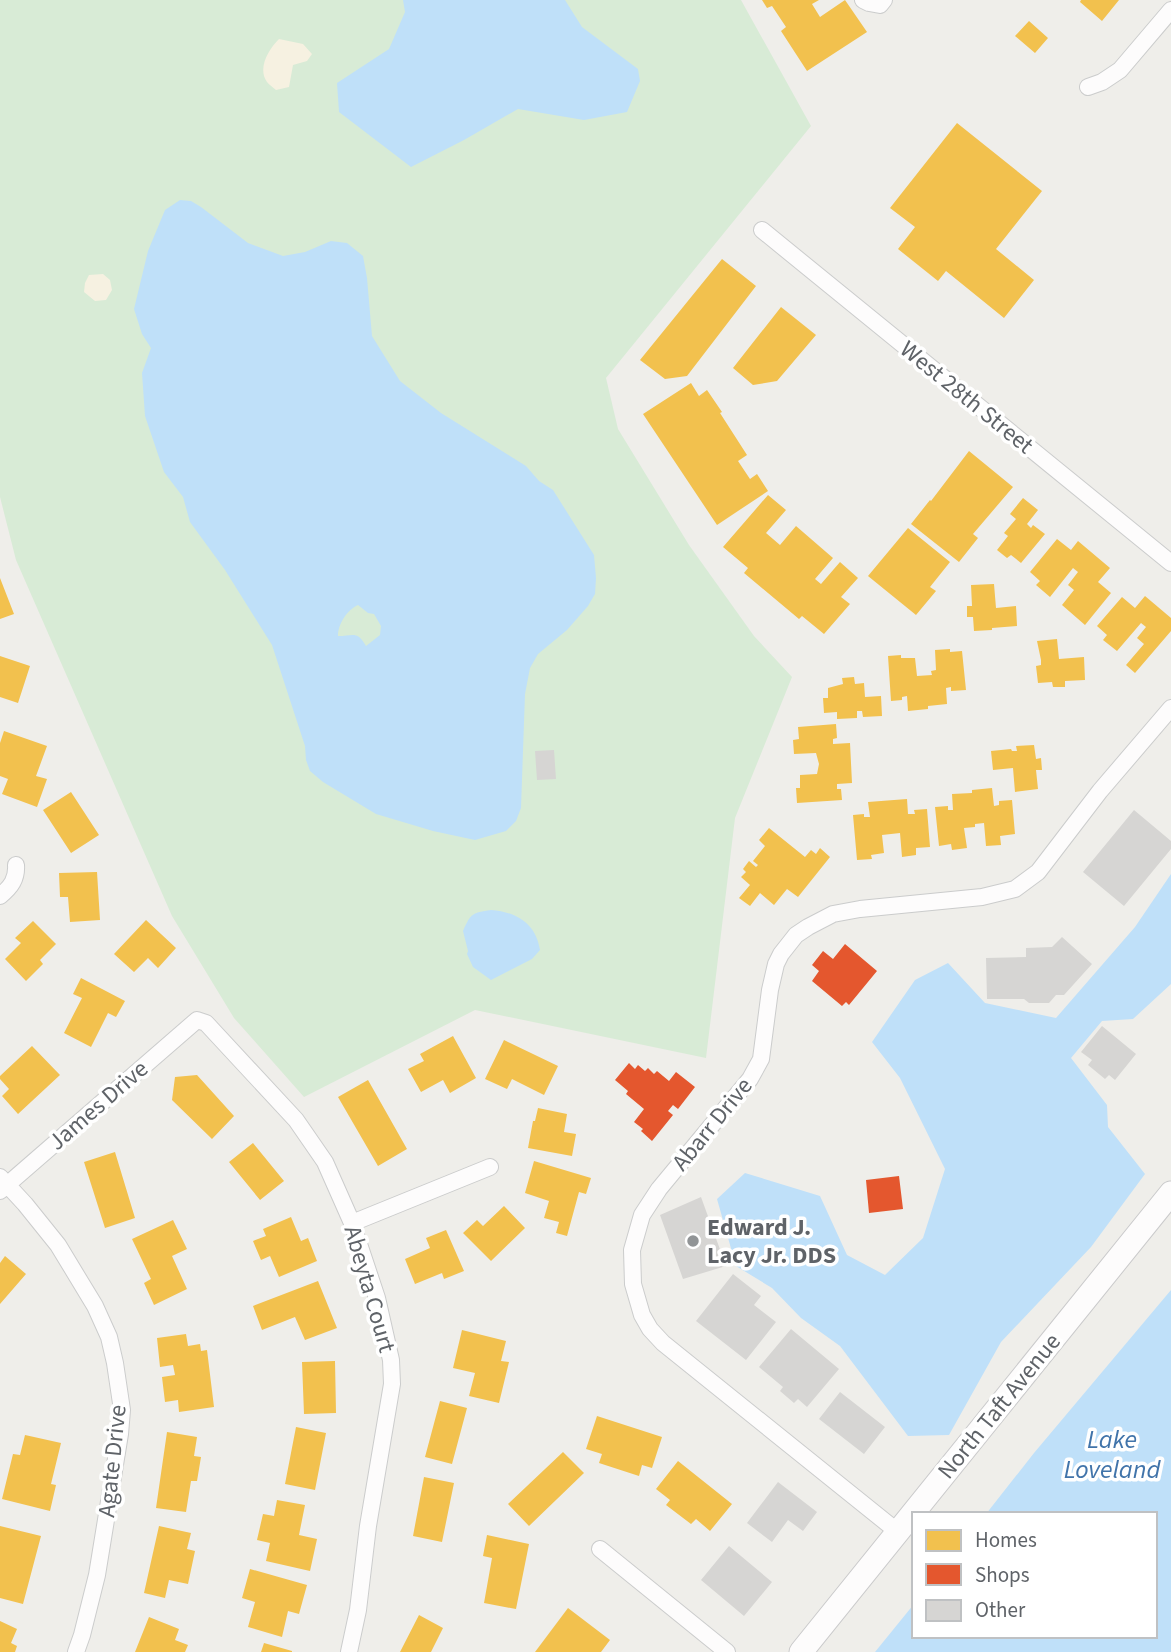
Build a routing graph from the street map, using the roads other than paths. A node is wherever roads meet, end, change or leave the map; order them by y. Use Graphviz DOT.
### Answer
graph roads {
  1 [pos="863,0"];
  2 [pos="884,0"];
  3 [pos="1171,10"];
  4 [pos="1088,87"];
  5 [pos="762,230"];
  6 [pos="1171,563"];
  7 [pos="1171,708"];
  8 [pos="16,865"];
  9 [pos="0,896"];
  10 [pos="197,1020"];
  11 [pos="490,1167"];
  12 [pos="2,1184"];
  13 [pos="1171,1193"];
  14 [pos="352,1223"];
  15 [pos="914,1512"];
  16 [pos="912,1515"];
  17 [pos="898,1532"];
  18 [pos="600,1549"];
  19 [pos="76,1652"];
  20 [pos="349,1652"];
  21 [pos="727,1652"];
  22 [pos="801,1652"];
  1 -- 2 [label="street"];
  3 -- 4 [label="street"];
  5 -- 6 [label="street, West 28th Street"];
  7 -- 17 [label="street, Abarr Drive"];
  8 -- 9 [label="street"];
  10 -- 12 [label="street, James Drive"];
  10 -- 14 [label="street, Abeyta Court"];
  11 -- 14 [label="street"];
  12 -- 19 [label="street, Agate Drive"];
  13 -- 15 [label="main road, North Taft Avenue"];
  14 -- 20 [label="street, Abeyta Court"];
  16 -- 17 [label="main road, North Taft Avenue"];
  17 -- 22 [label="main road, North Taft Avenue"];
  18 -- 21 [label="street"];
}
